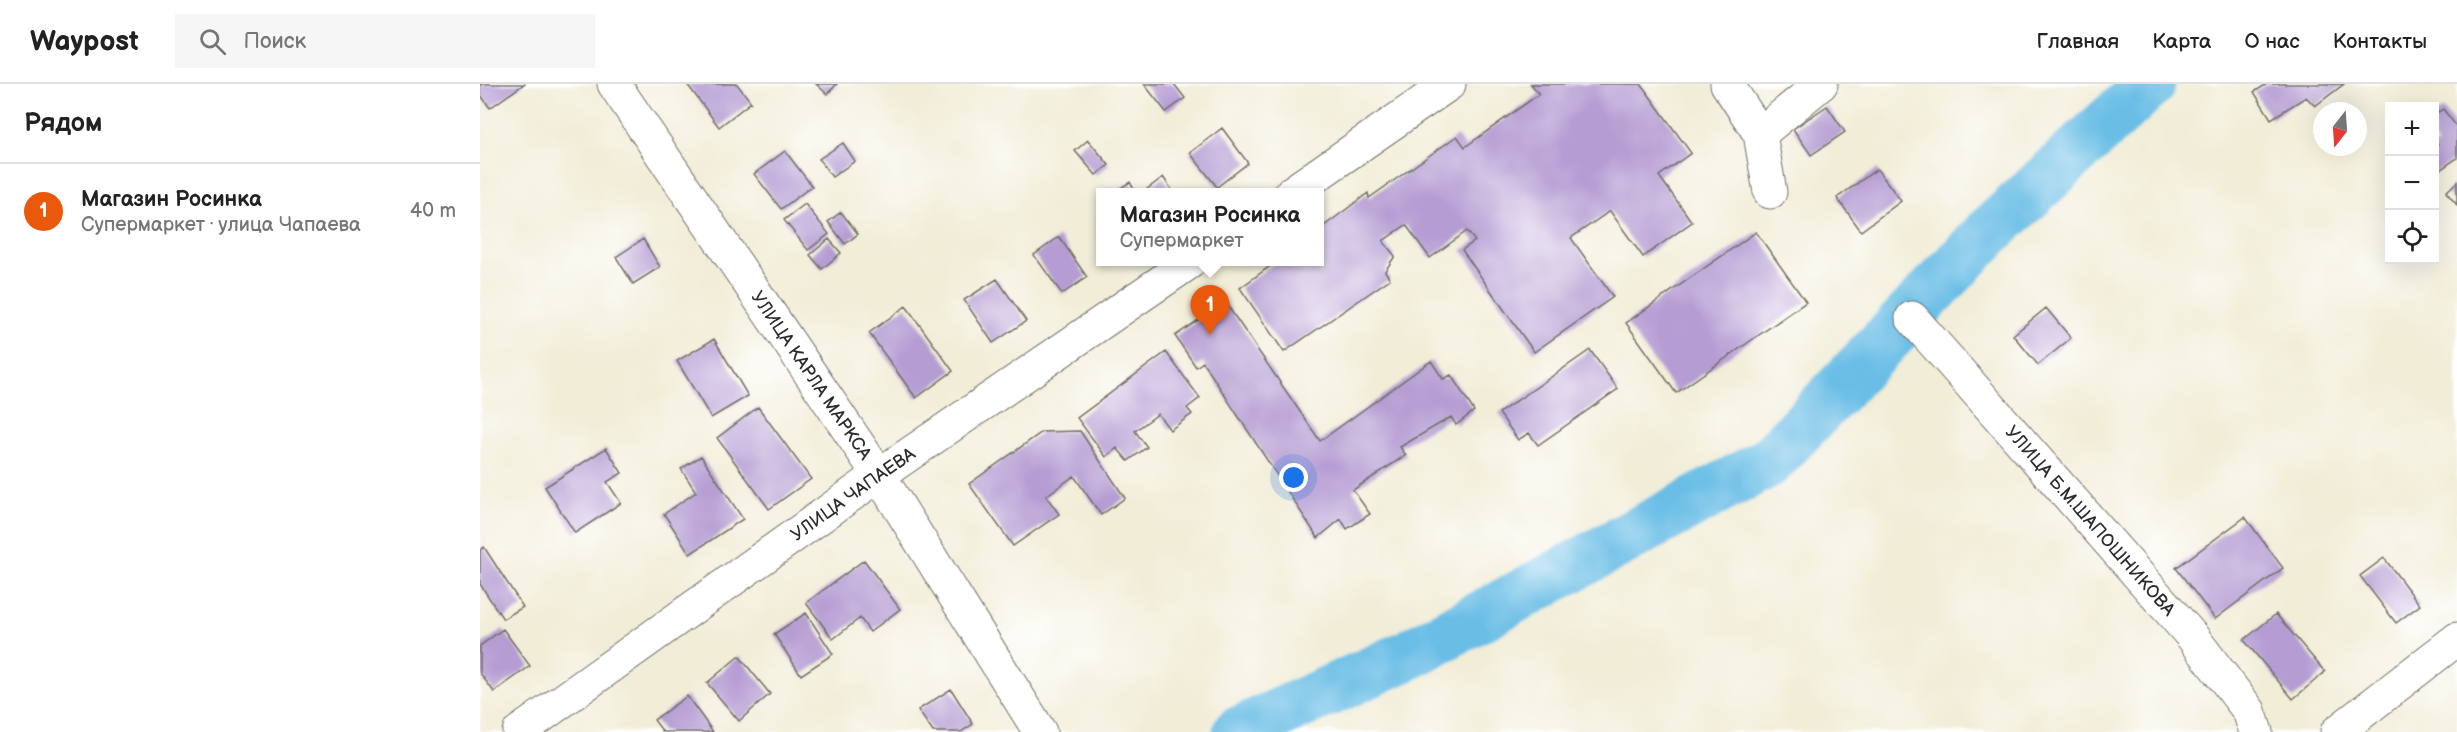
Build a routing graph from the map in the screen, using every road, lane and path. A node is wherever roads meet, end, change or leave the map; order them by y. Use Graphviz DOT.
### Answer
graph roads {
  1 [pos="614,84"];
  2 [pos="1449,84"];
  3 [pos="1727,84"];
  4 [pos="1821,84"];
  5 [pos="1760,134"];
  6 [pos="1297,188"];
  7 [pos="1770,192"];
  8 [pos="1183,266"];
  9 [pos="1912,318"];
  10 [pos="879,476"];
  11 [pos="2457,639"];
  12 [pos="1034,722"];
  13 [pos="519,732"];
  14 [pos="2256,732"];
  15 [pos="2337,732"];
  1 -- 10 [label="street, УЛИЦА КАРЛА МАРКСА"];
  2 -- 6 [label="street"];
  3 -- 5 [label="street"];
  4 -- 5 [label="street"];
  5 -- 7 [label="street"];
  8 -- 10 [label="street, УЛИЦА ЧАПАЕВА"];
  9 -- 14 [label="street, УЛИЦА Б.М.ШАПОШНИКОВА"];
  10 -- 12 [label="street, УЛИЦА КАРЛА МАРКСА"];
  10 -- 13 [label="street, УЛИЦА ЧАПАЕВА"];
  11 -- 15 [label="street"];
}
